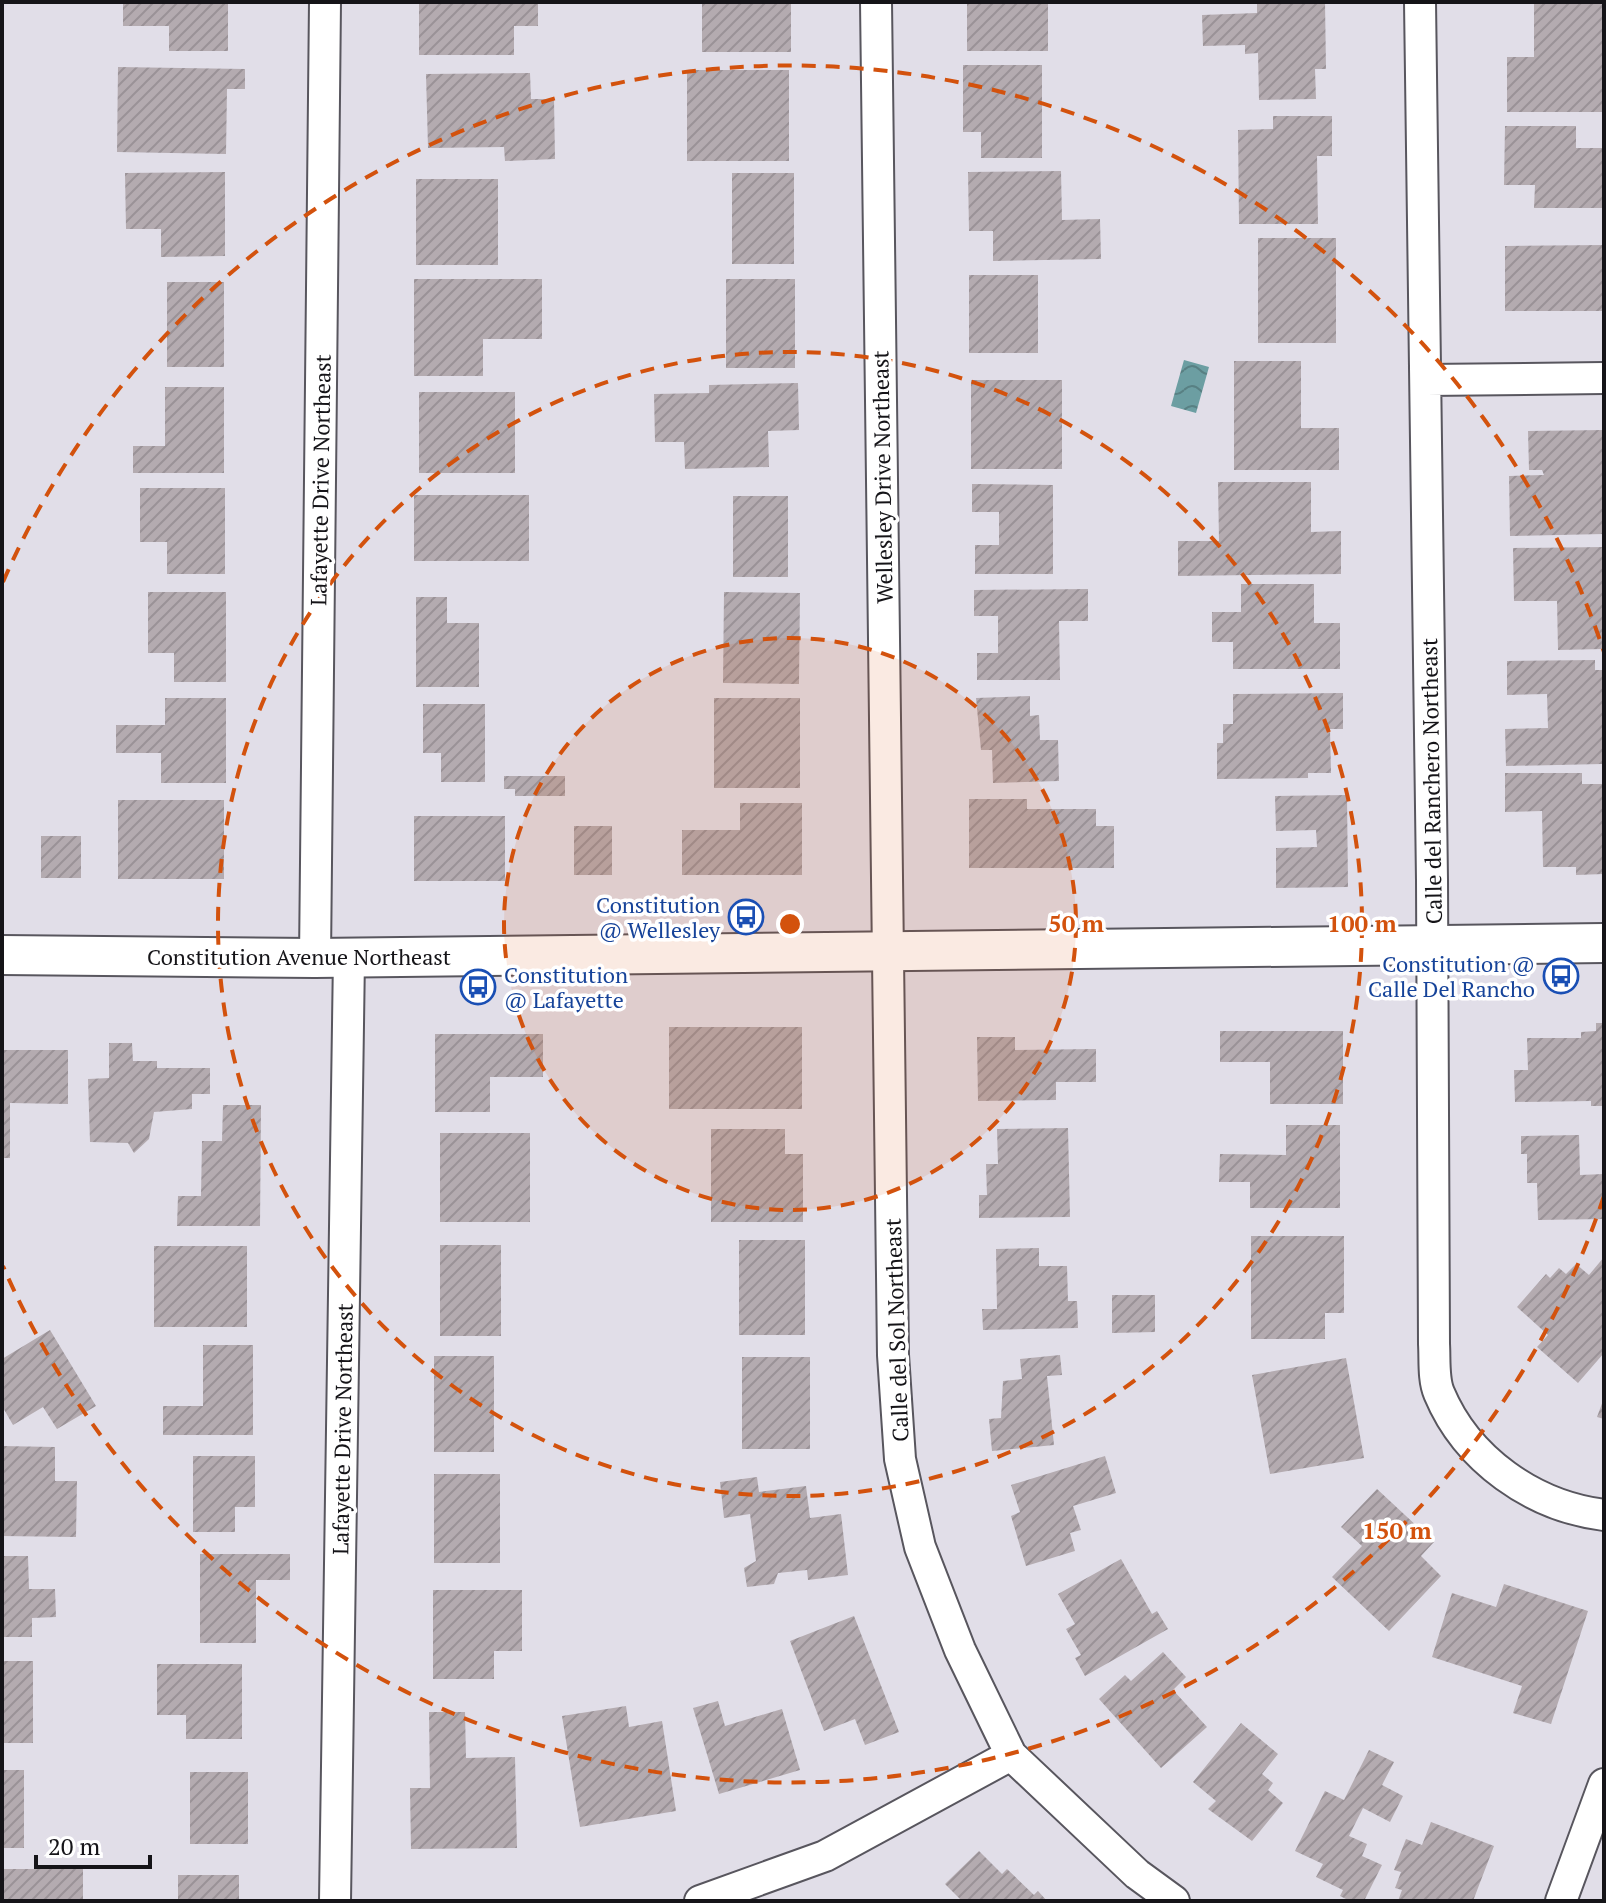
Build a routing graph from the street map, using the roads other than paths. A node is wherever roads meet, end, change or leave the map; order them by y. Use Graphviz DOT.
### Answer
graph roads {
  1 [pos="325,2"];
  2 [pos="876,2"];
  3 [pos="1420,2"];
  4 [pos="1604,378"];
  5 [pos="1426,380"];
  6 [pos="1433,943"];
  7 [pos="1604,943"];
  8 [pos="889,952"];
  9 [pos="2,955"];
  10 [pos="332,958"];
  11 [pos="1604,1515"];
  12 [pos="1011,1755"];
  13 [pos="1604,1784"];
  14 [pos="335,1901"];
  15 [pos="700,1901"];
  16 [pos="1174,1901"];
  17 [pos="1561,1901"];
  1 -- 10 [label="street, Lafayette Drive Northeast"];
  2 -- 8 [label="street, Wellesley Drive Northeast"];
  3 -- 5 [label="street, Calle del Ranchero Northeast"];
  4 -- 5 [label="street"];
  5 -- 6 [label="street, Calle del Ranchero Northeast"];
  6 -- 7 [label="street, Constitution Avenue Northeast"];
  6 -- 8 [label="street, Constitution Avenue Northeast"];
  6 -- 11 [label="street, Calle del Ranchero Northeast"];
  8 -- 10 [label="street, Constitution Avenue Northeast"];
  8 -- 12 [label="street, Calle del Sol Northeast"];
  9 -- 10 [label="street, Constitution Avenue Northeast"];
  10 -- 14 [label="street, Lafayette Drive Northeast"];
  12 -- 15 [label="street"];
  12 -- 16 [label="street, Calle del Sol Northeast"];
  13 -- 17 [label="street"];
}
